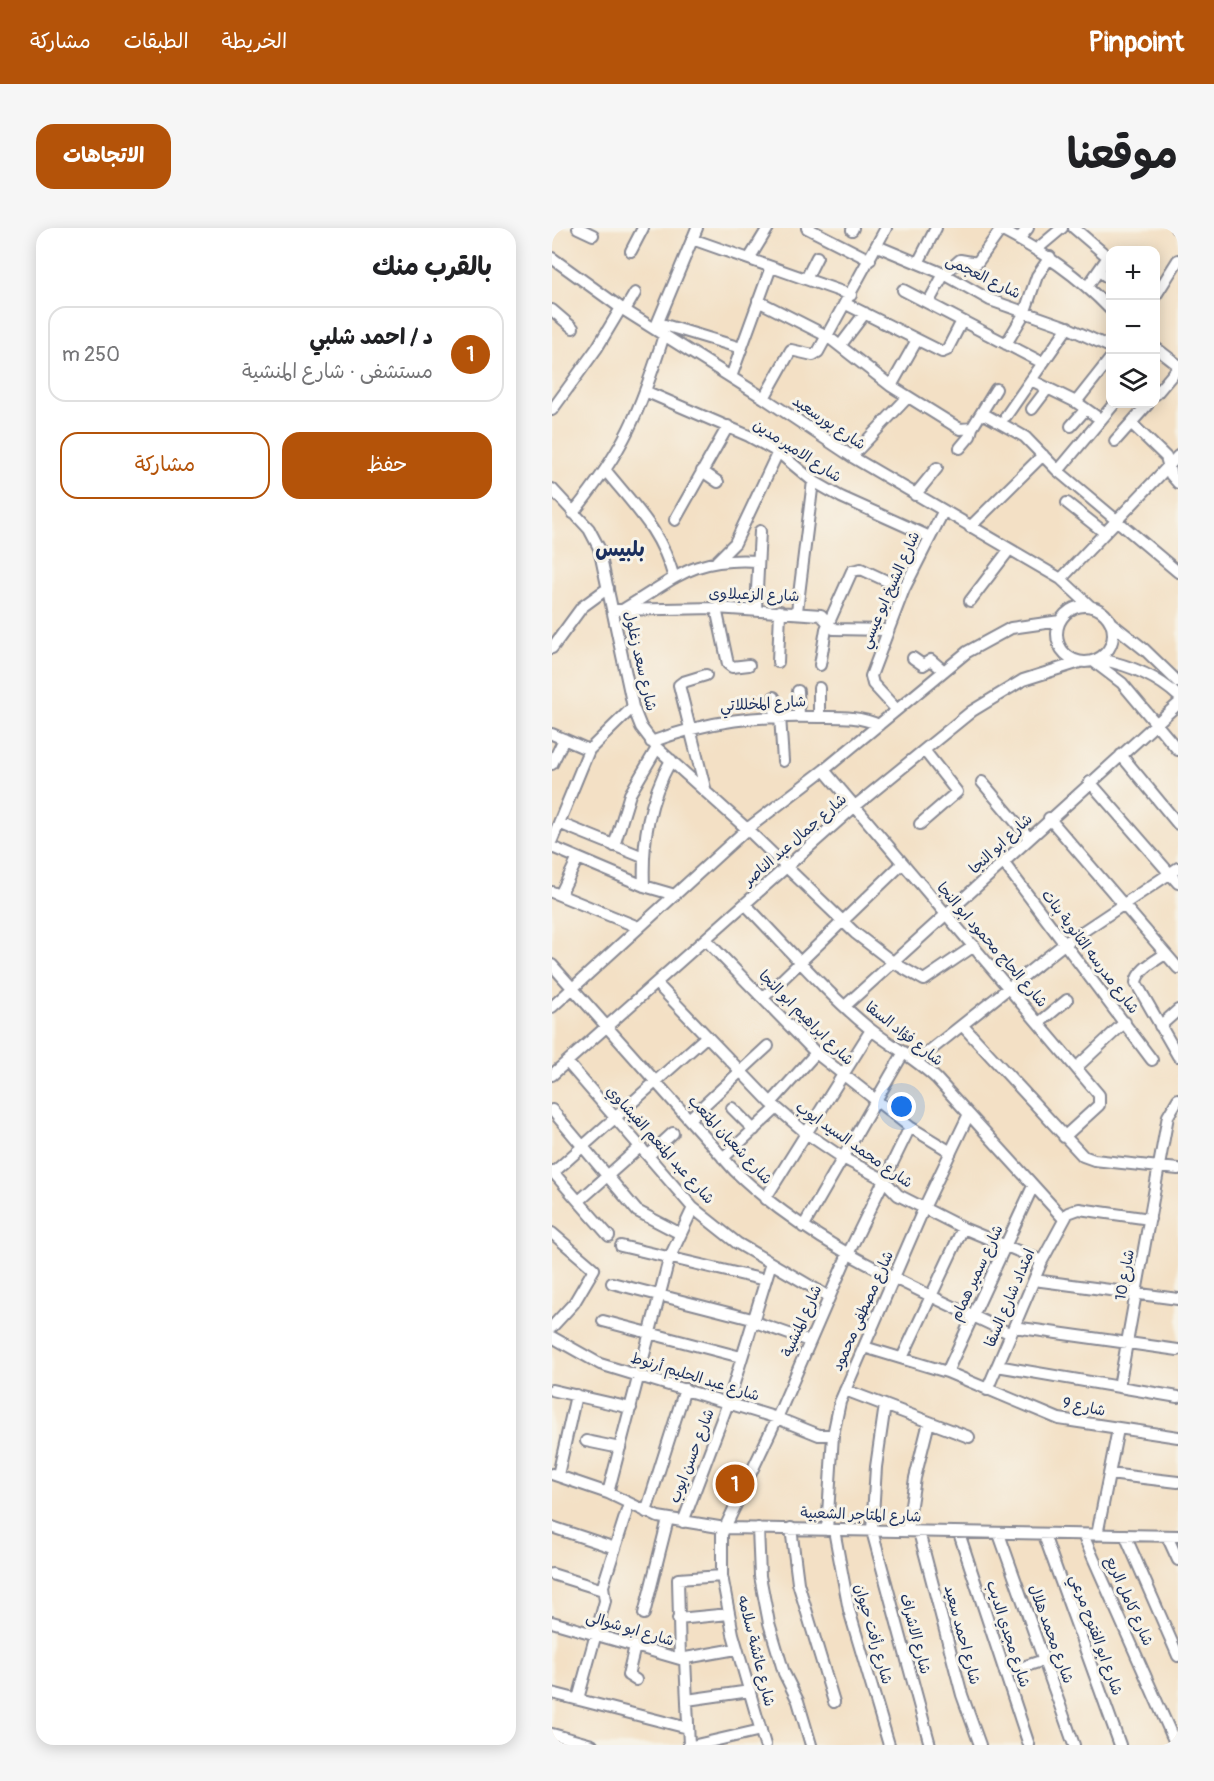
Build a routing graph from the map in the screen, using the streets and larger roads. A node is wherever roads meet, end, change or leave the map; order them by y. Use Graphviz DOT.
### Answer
graph roads {
  1 [pos="578,228"];
  2 [pos="643,228"];
  3 [pos="768,228"];
  4 [pos="807,228"];
  5 [pos="886,228"];
  6 [pos="936,228"];
  7 [pos="1028,228"];
  8 [pos="1062,228"];
  9 [pos="1074,228"];
  10 [pos="1002,229"];
  11 [pos="694,233"];
  12 [pos="593,235"];
  13 [pos="1018,239"];
  14 [pos="877,246"];
  15 [pos="1036,249"];
  16 [pos="631,251"];
  17 [pos="817,257"];
  18 [pos="1050,257"];
  19 [pos="552,258"];
  20 [pos="749,259"];
  21 [pos="870,260"];
  22 [pos="1178,260"];
  23 [pos="918,262"];
  24 [pos="771,267"];
  25 [pos="1099,271"];
  26 [pos="944,274"];
  27 [pos="1106,276"];
  28 [pos="806,279"];
  29 [pos="1088,286"];
  30 [pos="1160,287"];
  31 [pos="903,290"];
  32 [pos="635,293"];
  33 [pos="848,299"];
  34 [pos="758,301"];
  35 [pos="928,303"];
  36 [pos="1106,305"];
  37 [pos="623,309"];
  38 [pos="552,310"];
  39 [pos="865,313"];
  40 [pos="1024,314"];
  41 [pos="962,321"];
  42 [pos="1068,327"];
  43 [pos="573,328"];
  44 [pos="659,329"];
  45 [pos="827,336"];
  46 [pos="917,340"];
  47 [pos="1006,344"];
  48 [pos="1106,345"];
  49 [pos="840,346"];
  50 [pos="741,348"];
  51 [pos="1160,351"];
  52 [pos="1043,363"];
  53 [pos="1106,363"];
  54 [pos="1178,366"];
  55 [pos="731,377"];
  56 [pos="1031,380"];
  57 [pos="891,386"];
  58 [pos="1048,388"];
  59 [pos="1160,388"];
  60 [pos="996,389"];
  61 [pos="647,392"];
  62 [pos="908,397"];
  63 [pos="764,398"];
  64 [pos="1076,402"];
  65 [pos="1110,408"];
  66 [pos="1144,408"];
  67 [pos="1032,409"];
  68 [pos="1086,409"];
  69 [pos="552,410"];
  70 [pos="982,413"];
  71 [pos="1006,416"];
  72 [pos="1100,419"];
  73 [pos="1131,423"];
  74 [pos="728,426"];
  75 [pos="1071,426"];
  76 [pos="972,428"];
  77 [pos="1115,441"];
  78 [pos="960,448"];
  79 [pos="778,452"];
  80 [pos="1043,455"];
  81 [pos="852,456"];
  82 [pos="1178,456"];
  83 [pos="1169,466"];
  84 [pos="937,468"];
  85 [pos="606,471"];
  86 [pos="702,471"];
  87 [pos="1058,471"];
  88 [pos="813,481"];
  89 [pos="718,482"];
  90 [pos="1178,483"];
  91 [pos="553,493"];
  92 [pos="915,495"];
  93 [pos="1067,503"];
  94 [pos="943,512"];
  95 [pos="573,513"];
  96 [pos="1118,519"];
  97 [pos="675,520"];
  98 [pos="970,527"];
  99 [pos="760,531"];
  100 [pos="1105,533"];
  101 [pos="930,537"];
  102 [pos="1009,550"];
  103 [pos="717,561"];
  104 [pos="758,561"];
  105 [pos="1178,572"];
  106 [pos="674,578"];
  107 [pos="1060,579"];
  108 [pos="608,588"];
  109 [pos="904,589"];
  110 [pos="970,601"];
  111 [pos="1091,607"];
  112 [pos="716,608"];
  113 [pos="618,609"];
  114 [pos="756,609"];
  115 [pos="780,611"];
  116 [pos="797,611"];
  117 [pos="1060,621"];
  118 [pos="828,623"];
  119 [pos="1111,623"];
  120 [pos="557,630"];
  121 [pos="886,630"];
  122 [pos="552,648"];
  123 [pos="913,658"];
  124 [pos="1096,660"];
  125 [pos="778,662"];
  126 [pos="1080,662"];
  127 [pos="820,665"];
  128 [pos="749,666"];
  129 [pos="944,671"];
  130 [pos="706,675"];
  131 [pos="1178,682"];
  132 [pos="819,688"];
  133 [pos="798,691"];
  134 [pos="1178,696"];
  135 [pos="774,697"];
  136 [pos="1178,704"];
  137 [pos="633,707"];
  138 [pos="896,710"];
  139 [pos="778,716"];
  140 [pos="799,716"];
  141 [pos="819,717"];
  142 [pos="1156,723"];
  143 [pos="879,725"];
  144 [pos="690,728"];
  145 [pos="552,735"];
  146 [pos="564,739"];
  147 [pos="654,745"];
  148 [pos="589,750"];
  149 [pos="924,750"];
  150 [pos="1178,750"];
  151 [pos="1121,755"];
  152 [pos="671,760"];
  153 [pos="783,761"];
  154 [pos="552,764"];
  155 [pos="825,770"];
  156 [pos="982,782"];
  157 [pos="1090,782"];
  158 [pos="706,792"];
  159 [pos="854,807"];
  160 [pos="1049,819"];
  161 [pos="559,823"];
  162 [pos="920,824"];
  163 [pos="1178,824"];
  164 [pos="747,829"];
  165 [pos="1029,837"];
  166 [pos="552,840"];
  167 [pos="614,846"];
  168 [pos="552,847"];
  169 [pos="643,857"];
  170 [pos="578,858"];
  171 [pos="1003,862"];
  172 [pos="903,864"];
  173 [pos="786,868"];
  174 [pos="1173,870"];
  175 [pos="1178,883"];
  176 [pos="644,886"];
  177 [pos="556,894"];
  178 [pos="675,895"];
  179 [pos="745,904"];
  180 [pos="1122,904"];
  181 [pos="947,915"];
  182 [pos="843,922"];
  183 [pos="638,927"];
  184 [pos="705,939"];
  185 [pos="1064,944"];
  186 [pos="974,946"];
  187 [pos="1165,954"];
  188 [pos="801,961"];
  189 [pos="894,963"];
  190 [pos="552,965"];
  191 [pos="1178,968"];
  192 [pos="656,983"];
  193 [pos="1009,986"];
  194 [pos="571,988"];
  195 [pos="764,997"];
  196 [pos="1067,1000"];
  197 [pos="844,1006"];
  198 [pos="552,1007"];
  199 [pos="1178,1010"];
  200 [pos="1125,1022"];
  201 [pos="1039,1023"];
  202 [pos="962,1025"];
  203 [pos="1160,1026"];
  204 [pos="606,1027"];
  205 [pos="871,1030"];
  206 [pos="707,1036"];
  207 [pos="768,1046"];
  208 [pos="904,1052"];
  209 [pos="816,1053"];
  210 [pos="1178,1056"];
  211 [pos="918,1060"];
  212 [pos="1152,1060"];
  213 [pos="567,1062"];
  214 [pos="1077,1067"];
  215 [pos="742,1072"];
  216 [pos="552,1075"];
  217 [pos="842,1076"];
  218 [pos="656,1082"];
  219 [pos="1178,1099"];
  220 [pos="876,1101"];
  221 [pos="774,1105"];
  222 [pos="732,1108"];
  223 [pos="552,1110"];
  224 [pos="968,1116"];
  225 [pos="616,1117"];
  226 [pos="689,1119"];
  227 [pos="910,1127"];
  228 [pos="754,1130"];
  229 [pos="673,1133"];
  230 [pos="806,1133"];
  231 [pos="1064,1137"];
  232 [pos="582,1147"];
  233 [pos="645,1151"];
  234 [pos="951,1152"];
  235 [pos="723,1158"];
  236 [pos="843,1158"];
  237 [pos="1158,1167"];
  238 [pos="1178,1169"];
  239 [pos="553,1172"];
  240 [pos="606,1177"];
  241 [pos="883,1179"];
  242 [pos="1033,1186"];
  243 [pos="765,1199"];
  244 [pos="579,1201"];
  245 [pos="693,1208"];
  246 [pos="924,1208"];
  247 [pos="1063,1218"];
  248 [pos="1150,1219"];
  249 [pos="803,1227"];
  250 [pos="963,1228"];
  251 [pos="552,1233"];
  252 [pos="679,1233"];
  253 [pos="609,1236"];
  254 [pos="621,1246"];
  255 [pos="1006,1246"];
  256 [pos="848,1254"];
  257 [pos="669,1258"];
  258 [pos="1042,1262"];
  259 [pos="771,1263"];
  260 [pos="895,1276"];
  261 [pos="765,1280"];
  262 [pos="1034,1280"];
  263 [pos="612,1283"];
  264 [pos="1137,1293"];
  265 [pos="660,1294"];
  266 [pos="932,1296"];
  267 [pos="829,1297"];
  268 [pos="1178,1299"];
  269 [pos="973,1316"];
  270 [pos="752,1320"];
  271 [pos="603,1321"];
  272 [pos="552,1327"];
  273 [pos="1012,1330"];
  274 [pos="650,1332"];
  275 [pos="552,1337"];
  276 [pos="809,1341"];
  277 [pos="1127,1343"];
  278 [pos="864,1347"];
  279 [pos="1178,1350"];
  280 [pos="741,1357"];
  281 [pos="903,1358"];
  282 [pos="997,1366"];
  283 [pos="947,1372"];
  284 [pos="639,1376"];
  285 [pos="1119,1387"];
  286 [pos="685,1389"];
  287 [pos="552,1390"];
  288 [pos="845,1390"];
  289 [pos="987,1390"];
  290 [pos="576,1395"];
  291 [pos="1178,1397"];
  292 [pos="728,1403"];
  293 [pos="885,1405"];
  294 [pos="630,1407"];
  295 [pos="777,1418"];
  296 [pos="929,1422"];
  297 [pos="1118,1429"];
  298 [pos="833,1435"];
  299 [pos="969,1437"];
  300 [pos="1178,1437"];
  301 [pos="586,1441"];
  302 [pos="620,1448"];
  303 [pos="555,1474"];
  304 [pos="1109,1474"];
  305 [pos="1178,1482"];
  306 [pos="608,1493"];
  307 [pos="629,1504"];
  308 [pos="646,1512"];
  309 [pos="668,1519"];
  310 [pos="683,1522"];
  311 [pos="552,1527"];
  312 [pos="725,1528"];
  313 [pos="758,1528"];
  314 [pos="791,1528"];
  315 [pos="830,1530"];
  316 [pos="872,1531"];
  317 [pos="907,1532"];
  318 [pos="919,1532"];
  319 [pos="959,1533"];
  320 [pos="999,1534"];
  321 [pos="1097,1534"];
  322 [pos="1044,1535"];
  323 [pos="1083,1535"];
  324 [pos="1125,1535"];
  325 [pos="1173,1536"];
  326 [pos="615,1548"];
  327 [pos="1178,1560"];
  328 [pos="552,1574"];
  329 [pos="722,1576"];
  330 [pos="603,1590"];
  331 [pos="644,1614"];
  332 [pos="729,1614"];
  333 [pos="678,1619"];
  334 [pos="553,1625"];
  335 [pos="596,1635"];
  336 [pos="635,1646"];
  337 [pos="736,1649"];
  338 [pos="1178,1656"];
  339 [pos="683,1659"];
  340 [pos="1044,1660"];
  341 [pos="1005,1673"];
  342 [pos="636,1680"];
  343 [pos="750,1691"];
  344 [pos="552,1693"];
  345 [pos="578,1699"];
  346 [pos="687,1700"];
  347 [pos="834,1702"];
  348 [pos="688,1728"];
  349 [pos="761,1730"];
  350 [pos="553,1738"];
  351 [pos="592,1745"];
  352 [pos="689,1745"];
  353 [pos="696,1745"];
  354 [pos="765,1745"];
  355 [pos="810,1745"];
  356 [pos="889,1745"];
  357 [pos="930,1745"];
  358 [pos="980,1745"];
  359 [pos="1029,1745"];
  360 [pos="1074,1745"];
  361 [pos="1120,1745"];
  362 [pos="1176,1745"];
  1 -- 12 [label="street"];
  2 -- 16 [label="street"];
  3 -- 20 [label="street"];
  4 -- 21 [label="street"];
  5 -- 14 [label="street"];
  6 -- 23 [label="street"];
  7 -- 13 [label="street"];
  8 -- 15 [label="street"];
  9 -- 25 [label="street"];
  10 -- 13 [label="street"];
  10 -- 26 [label="street"];
  11 -- 20 [label="street"];
  11 -- 44 [label="street"];
  13 -- 15 [label="street"];
  14 -- 21 [label="street"];
  14 -- 23 [label="street, شارع العجمى"];
  15 -- 18 [label="street"];
  17 -- 28 [label="street"];
  18 -- 29 [label="street"];
  18 -- 40 [label="street"];
  19 -- 37 [label="street, شارع بورسعيد"];
  20 -- 24 [label="street"];
  21 -- 33 [label="street"];
  22 -- 30 [label="street"];
  23 -- 26 [label="street, شارع العجمى"];
  24 -- 28 [label="street"];
  24 -- 34 [label="street"];
  25 -- 27 [label="street"];
  25 -- 29 [label="street"];
  26 -- 35 [label="street"];
  26 -- 40 [label="street, شارع العجمى"];
  28 -- 33 [label="street"];
  29 -- 36 [label="street"];
  31 -- 35 [label="street"];
  32 -- 37 [label="street"];
  33 -- 39 [label="street"];
  33 -- 45 [label="street"];
  34 -- 45 [label="street"];
  34 -- 50 [label="street"];
  35 -- 41 [label="street"];
  37 -- 44 [label="street, شارع بورسعيد"];
  37 -- 69 [label="street"];
  38 -- 43 [label="street"];
  39 -- 46 [label="street"];
  39 -- 49 [label="street"];
  40 -- 42 [label="street, شارع العجمى"];
  40 -- 47 [label="street"];
  41 -- 46 [label="street"];
  41 -- 47 [label="street"];
  42 -- 48 [label="street, شارع العجمى"];
  42 -- 52 [label="street"];
  44 -- 50 [label="street"];
  44 -- 55 [label="street, شارع بورسعيد"];
  44 -- 61 [label="street"];
  45 -- 49 [label="street"];
  45 -- 63 [label="street"];
  46 -- 57 [label="street"];
  47 -- 52 [label="street"];
  49 -- 57 [label="street"];
  50 -- 55 [label="street"];
  51 -- 54 [label="street"];
  52 -- 56 [label="street"];
  53 -- 64 [label="street"];
  54 -- 59 [label="street"];
  55 -- 63 [label="street, شارع بورسعيد"];
  56 -- 58 [label="street"];
  56 -- 71 [label="street"];
  57 -- 62 [label="street"];
  58 -- 64 [label="street"];
  58 -- 67 [label="street"];
  60 -- 70 [label="street"];
  61 -- 74 [label="street, شارع الامير مدين"];
  61 -- 85 [label="street"];
  62 -- 76 [label="street"];
  62 -- 81 [label="street"];
  63 -- 81 [label="street, شارع بورسعيد"];
  64 -- 68 [label="street"];
  65 -- 72 [label="street"];
  66 -- 73 [label="street"];
  68 -- 72 [label="street"];
  68 -- 75 [label="street"];
  70 -- 76 [label="street"];
  70 -- 80 [label="street"];
  72 -- 87 [label="street"];
  73 -- 77 [label="street"];
  73 -- 83 [label="street"];
  74 -- 79 [label="street, شارع الامير مدين"];
  74 -- 86 [label="street"];
  76 -- 78 [label="street"];
  79 -- 88 [label="street, شارع الامير مدين"];
  79 -- 103 [label="street"];
  80 -- 87 [label="street"];
  80 -- 98 [label="street"];
  81 -- 92 [label="street, شارع بورسعيد"];
  82 -- 83 [label="street"];
  83 -- 90 [label="street"];
  83 -- 96 [label="street"];
  84 -- 92 [label="street"];
  85 -- 95 [label="street"];
  85 -- 106 [label="street"];
  86 -- 89 [label="street"];
  86 -- 97 [label="street"];
  87 -- 96 [label="street"];
  88 -- 101 [label="street, شارع الامير مدين"];
  88 -- 116 [label="street"];
  91 -- 95 [label="street, شارع سعد زغلول"];
  92 -- 94 [label="street, شارع بورسعيد"];
  93 -- 100 [label="street"];
  94 -- 98 [label="street, شارع بورسعيد"];
  94 -- 101 [label="street, شارع الشيخ ابو عيسي"];
  95 -- 108 [label="street, شارع سعد زغلول"];
  96 -- 100 [label="street"];
  96 -- 105 [label="street"];
  98 -- 102 [label="street, شارع بورسعيد"];
  99 -- 104 [label="street"];
  100 -- 107 [label="street"];
  101 -- 109 [label="street, شارع الشيخ ابو عيسي"];
  102 -- 107 [label="street, شارع بورسعيد"];
  102 -- 110 [label="street"];
  103 -- 104 [label="street"];
  103 -- 106 [label="street"];
  104 -- 114 [label="street"];
  106 -- 113 [label="street"];
  107 -- 111 [label="street, شارع بورسعيد"];
  108 -- 113 [label="street, شارع سعد زغلول"];
  108 -- 120 [label="street"];
  109 -- 118 [label="street"];
  109 -- 121 [label="street, شارع الشيخ ابو عيسي"];
  111 -- 117 [label="street"];
  111 -- 119 [label="street"];
  112 -- 113 [label="street, شارع الزعبلاوى"];
  112 -- 114 [label="street, شارع الزعبلاوى"];
  112 -- 128 [label="street"];
  113 -- 137 [label="street, شارع سعد زغلول"];
  114 -- 115 [label="street, شارع الزعبلاوى"];
  115 -- 116 [label="street, شارع الزعبلاوى"];
  115 -- 125 [label="street"];
  116 -- 118 [label="street, شارع الزعبلاوى"];
  117 -- 126 [label="street"];
  117 -- 129 [label="street"];
  118 -- 121 [label="street, شارع الزعبلاوى"];
  118 -- 127 [label="street"];
  119 -- 124 [label="street"];
  119 -- 131 [label="street"];
  120 -- 122 [label="street"];
  121 -- 138 [label="street, شارع الشيخ ابو عيسي"];
  123 -- 129 [label="street"];
  124 -- 126 [label="street"];
  124 -- 134 [label="street"];
  124 -- 142 [label="street"];
  126 -- 149 [label="street, شارع جمال عبد الناصر"];
  129 -- 138 [label="street"];
  130 -- 144 [label="street"];
  132 -- 141 [label="street"];
  133 -- 140 [label="street"];
  135 -- 139 [label="street"];
  136 -- 142 [label="street, شارع ابو النجا"];
  137 -- 147 [label="street, شارع سعد زغلول"];
  137 -- 148 [label="street"];
  138 -- 143 [label="street"];
  139 -- 140 [label="street, شارع المخللاتي"];
  139 -- 144 [label="street, شارع المخللاتي"];
  139 -- 153 [label="street"];
  140 -- 141 [label="street, شارع المخللاتي"];
  141 -- 143 [label="street, شارع المخللاتي"];
  142 -- 150 [label="street"];
  142 -- 151 [label="street, شارع ابو النجا"];
  143 -- 155 [label="street"];
  144 -- 147 [label="street, شارع المخللاتي"];
  144 -- 158 [label="street"];
  145 -- 146 [label="street"];
  146 -- 148 [label="street"];
  146 -- 154 [label="street"];
  147 -- 152 [label="street, شارع سعد زغلول"];
  147 -- 167 [label="street"];
  148 -- 161 [label="street"];
  149 -- 159 [label="street, شارع جمال عبد الناصر"];
  149 -- 162 [label="street"];
  151 -- 157 [label="street, شارع ابو النجا"];
  151 -- 163 [label="street"];
  152 -- 158 [label="street, شارع سعد زغلول"];
  152 -- 169 [label="street"];
  155 -- 159 [label="street, شارع الحاج محمود ابو النجا"];
  155 -- 164 [label="street"];
  156 -- 165 [label="street"];
  157 -- 160 [label="street, شارع ابو النجا"];
  157 -- 174 [label="street"];
  158 -- 164 [label="street, شارع سعد زغلول"];
  159 -- 172 [label="street, شارع الحاج محمود ابو النجا"];
  159 -- 173 [label="street, شارع جمال عبد الناصر"];
  160 -- 165 [label="street, شارع ابو النجا"];
  160 -- 180 [label="street"];
  161 -- 166 [label="street"];
  161 -- 167 [label="street"];
  164 -- 173 [label="street, شارع سعد زغلول"];
  164 -- 178 [label="street"];
  165 -- 171 [label="street, شارع ابو النجا"];
  167 -- 169 [label="street"];
  168 -- 170 [label="street"];
  169 -- 176 [label="street"];
  170 -- 176 [label="street"];
  170 -- 177 [label="street"];
  171 -- 181 [label="street, شارع ابو النجا"];
  171 -- 185 [label="street, شارع مدرسه الثانوية بنات"];
  172 -- 181 [label="street, شارع الحاج محمود ابو النجا"];
  172 -- 182 [label="street"];
  173 -- 179 [label="street, شارع جمال عبد الناصر"];
  173 -- 182 [label="street, شارع سعد زغلول"];
  174 -- 175 [label="street"];
  174 -- 180 [label="street"];
  176 -- 178 [label="street"];
  177 -- 183 [label="street"];
  178 -- 183 [label="street"];
  179 -- 184 [label="street, شارع جمال عبد الناصر"];
  179 -- 188 [label="street, شارع فؤاد السقا"];
  180 -- 185 [label="street"];
  180 -- 187 [label="street"];
  181 -- 186 [label="street, شارع الحاج محمود ابو النجا"];
  181 -- 189 [label="street, شارع ابو النجا"];
  182 -- 188 [label="street"];
  182 -- 189 [label="street, شارع سعد زغلول"];
  183 -- 194 [label="street"];
  184 -- 192 [label="street, شارع جمال عبد الناصر"];
  184 -- 195 [label="street, شارع ابراهيم ابو النجا"];
  185 -- 193 [label="street"];
  185 -- 200 [label="street, شارع مدرسه الثانوية بنات"];
  186 -- 189 [label="street, شارع سعد زغلول"];
  186 -- 193 [label="street, شارع الحاج محمود ابو النجا"];
  187 -- 191 [label="street"];
  187 -- 203 [label="street"];
  188 -- 195 [label="street"];
  188 -- 197 [label="street, شارع فؤاد السقا"];
  189 -- 197 [label="street, شارع ابو النجا"];
  190 -- 194 [label="street, شارع شعبان المتعب"];
  192 -- 204 [label="street, شارع جمال عبد الناصر"];
  192 -- 206 [label="street, شارع محمد السيد ايوب"];
  193 -- 201 [label="street, شارع الحاج محمود ابو النجا"];
  193 -- 202 [label="street"];
  194 -- 198 [label="street"];
  194 -- 204 [label="street, شارع شعبان المتعب"];
  195 -- 209 [label="street, شارع ابراهيم ابو النجا"];
  196 -- 201 [label="street"];
  197 -- 205 [label="street, شارع فؤاد السقا"];
  199 -- 203 [label="street"];
  200 -- 212 [label="street, شارع مدرسه الثانوية بنات"];
  200 -- 214 [label="street"];
  201 -- 214 [label="street, شارع الحاج محمود ابو النجا"];
  202 -- 211 [label="street"];
  202 -- 231 [label="street"];
  203 -- 210 [label="street"];
  204 -- 213 [label="street, شارع جمال عبد الناصر"];
  204 -- 218 [label="street, شارع شعبان المتعب"];
  205 -- 208 [label="street, شارع فؤاد السقا"];
  205 -- 217 [label="street"];
  206 -- 215 [label="street, شارع محمد السيد ايوب"];
  206 -- 218 [label="street"];
  207 -- 215 [label="street"];
  208 -- 211 [label="street, شارع فؤاد السقا"];
  208 -- 220 [label="street"];
  209 -- 217 [label="street, شارع ابراهيم ابو النجا"];
  209 -- 221 [label="street"];
  211 -- 224 [label="street, شارع فؤاد السقا"];
  213 -- 216 [label="street, شارع جمال عبد الناصر"];
  213 -- 225 [label="street, شارع عبد المنعم الفيشاوي"];
  214 -- 231 [label="street, شارع الحاج محمود ابو النجا"];
  215 -- 221 [label="street, شارع محمد السيد ايوب"];
  215 -- 226 [label="street"];
  217 -- 220 [label="street, شارع ابراهيم ابو النجا"];
  217 -- 230 [label="street"];
  218 -- 225 [label="street"];
  218 -- 226 [label="street, شارع شعبان المتعب"];
  219 -- 237 [label="street, شارع 10"];
  220 -- 227 [label="street, شارع ابراهيم ابو النجا"];
  220 -- 236 [label="street"];
  221 -- 228 [label="street"];
  221 -- 230 [label="street, شارع محمد السيد ايوب"];
  222 -- 228 [label="street"];
  223 -- 232 [label="street"];
  224 -- 234 [label="street, شارع مصطفى محمود"];
  224 -- 242 [label="street, شارع فؤاد السقا"];
  225 -- 232 [label="street"];
  225 -- 233 [label="street, شارع عبد المنعم الفيشاوي"];
  226 -- 235 [label="street, شارع شعبان المتعب"];
  227 -- 234 [label="street, شارع ابراهيم ابو النجا"];
  227 -- 241 [label="street, شارع المنشية"];
  228 -- 235 [label="street"];
  229 -- 233 [label="street"];
  230 -- 236 [label="street, شارع محمد السيد ايوب"];
  230 -- 243 [label="street"];
  231 -- 237 [label="street"];
  232 -- 239 [label="street"];
  232 -- 240 [label="street"];
  233 -- 240 [label="street"];
  233 -- 245 [label="street, شارع عبد المنعم الفيشاوي"];
  234 -- 246 [label="street, شارع مصطفى محمود"];
  235 -- 243 [label="street, شارع شعبان المتعب"];
  236 -- 241 [label="street, شارع محمد السيد ايوب"];
  236 -- 249 [label="street"];
  237 -- 238 [label="street"];
  237 -- 248 [label="street, شارع 10"];
  239 -- 244 [label="street"];
  240 -- 244 [label="street"];
  240 -- 252 [label="street"];
  241 -- 246 [label="street, شارع محمد السيد ايوب"];
  241 -- 256 [label="street, شارع المنشية"];
  242 -- 247 [label="street, شارع فؤاد السقا"];
  242 -- 255 [label="street, شارع سمير همام"];
  243 -- 249 [label="street, شارع شعبان المتعب"];
  244 -- 253 [label="street"];
  245 -- 252 [label="street"];
  245 -- 259 [label="street, شارع عبد المنعم الفيشاوي"];
  246 -- 250 [label="street, شارع محمد السيد ايوب"];
  246 -- 260 [label="street, شارع مصطفى محمود"];
  247 -- 248 [label="street"];
  247 -- 258 [label="street, امتداد شارع السقا"];
  248 -- 264 [label="street, شارع 10"];
  249 -- 256 [label="street, شارع شعبان المتعب"];
  250 -- 255 [label="street, شارع محمد السيد ايوب"];
  250 -- 266 [label="street"];
  251 -- 272 [label="street"];
  252 -- 257 [label="street"];
  254 -- 257 [label="street"];
  255 -- 258 [label="street, شارع محمد السيد ايوب"];
  255 -- 269 [label="street, شارع سمير همام"];
  256 -- 260 [label="street, شارع شعبان المتعب"];
  256 -- 267 [label="street, شارع المنشية"];
  257 -- 261 [label="street"];
  257 -- 265 [label="street"];
  258 -- 262 [label="street, امتداد شارع السقا"];
  259 -- 261 [label="street, شارع حسن ايوب"];
  259 -- 267 [label="street, شارع عبد المنعم الفيشاوي"];
  260 -- 266 [label="street, شارع شعبان المتعب"];
  260 -- 278 [label="street, شارع مصطفى محمود"];
  261 -- 270 [label="street, شارع حسن ايوب"];
  262 -- 264 [label="street"];
  262 -- 273 [label="street, امتداد شارع السقا"];
  263 -- 265 [label="street"];
  264 -- 268 [label="street"];
  264 -- 277 [label="street, شارع 10"];
  265 -- 270 [label="street"];
  265 -- 274 [label="street"];
  266 -- 269 [label="street, شارع شعبان المتعب"];
  266 -- 281 [label="street"];
  267 -- 276 [label="street, شارع المنشية"];
  269 -- 273 [label="street, شارع شعبان المتعب"];
  269 -- 283 [label="street, شارع سمير همام"];
  270 -- 276 [label="street"];
  270 -- 280 [label="street, شارع حسن ايوب"];
  271 -- 274 [label="street"];
  273 -- 277 [label="street, شارع شعبان المتعب"];
  273 -- 282 [label="street, امتداد شارع السقا"];
  274 -- 280 [label="street"];
  274 -- 284 [label="street"];
  275 -- 284 [label="street, شارع عبد الحليم أرنوط"];
  276 -- 295 [label="street, شارع المنشية"];
  277 -- 279 [label="street, شارع شعبان المتعب"];
  277 -- 285 [label="street, شارع 10"];
  278 -- 281 [label="street, شارع 9"];
  278 -- 288 [label="street, شارع مصطفى محمود"];
  280 -- 292 [label="street, شارع حسن ايوب"];
  281 -- 283 [label="street, شارع 9"];
  282 -- 285 [label="street"];
  282 -- 289 [label="street, امتداد شارع السقا"];
  283 -- 289 [label="street, شارع 9"];
  284 -- 286 [label="street, شارع عبد الحليم أرنوط"];
  284 -- 294 [label="street"];
  285 -- 291 [label="street"];
  286 -- 292 [label="street, شارع عبد الحليم أرنوط"];
  286 -- 308 [label="street"];
  287 -- 290 [label="street"];
  288 -- 293 [label="street"];
  288 -- 298 [label="street, شارع مصطفى محمود"];
  289 -- 297 [label="street, شارع 9"];
  290 -- 294 [label="street"];
  290 -- 303 [label="street"];
  292 -- 295 [label="street, شارع عبد الحليم أرنوط"];
  292 -- 310 [label="street, شارع حسن ايوب"];
  293 -- 296 [label="street"];
  293 -- 316 [label="street, شارع الاشراف"];
  294 -- 302 [label="street"];
  295 -- 298 [label="street, شارع عبد الحليم أرنوط"];
  295 -- 312 [label="street, شارع المنشية"];
  296 -- 299 [label="street"];
  296 -- 317 [label="street"];
  297 -- 300 [label="street, شارع 9"];
  297 -- 304 [label="street"];
  298 -- 315 [label="street, شارع مصطفى محمود"];
  301 -- 302 [label="street"];
  302 -- 306 [label="street"];
  303 -- 306 [label="street, شارع المتاجر الشعبية"];
  304 -- 305 [label="street"];
  304 -- 321 [label="street"];
  306 -- 307 [label="street, شارع المتاجر الشعبية"];
  307 -- 308 [label="street, شارع المتاجر الشعبية"];
  307 -- 326 [label="street"];
  308 -- 309 [label="street, شارع المتاجر الشعبية"];
  309 -- 310 [label="street, شارع المتاجر الشعبية"];
  309 -- 331 [label="street"];
  310 -- 312 [label="street, شارع المتاجر الشعبية"];
  311 -- 326 [label="street"];
  312 -- 313 [label="street, شارع المتاجر الشعبية"];
  312 -- 329 [label="street, شارع عائشة سلامه"];
  313 -- 314 [label="street, شارع المتاجر الشعبية"];
  313 -- 355 [label="street"];
  314 -- 315 [label="street, شارع المتاجر الشعبية"];
  314 -- 347 [label="street"];
  315 -- 316 [label="street, شارع المتاجر الشعبية"];
  315 -- 356 [label="street, شارع رأفت حيوان"];
  316 -- 317 [label="street, شارع المتاجر الشعبية"];
  316 -- 357 [label="street, شارع الاشراف"];
  317 -- 318 [label="street, شارع المتاجر الشعبية"];
  318 -- 319 [label="street, شارع المتاجر الشعبية"];
  318 -- 358 [label="street, شارع احمد سعيد"];
  319 -- 320 [label="street, شارع المتاجر الشعبية"];
  319 -- 341 [label="street, شارع مجدي الديب"];
  320 -- 322 [label="street, شارع المتاجر الشعبية"];
  320 -- 340 [label="street, شارع محمد هلال"];
  321 -- 323 [label="street, شارع المتاجر الشعبية"];
  321 -- 324 [label="street, شارع المتاجر الشعبية"];
  322 -- 323 [label="street, شارع المتاجر الشعبية"];
  322 -- 361 [label="street, شارع ابو الفتوح مرعي"];
  323 -- 362 [label="street, شارع كامل الربع"];
  324 -- 325 [label="street, شارع المتاجر الشعبية"];
  324 -- 338 [label="street"];
  325 -- 327 [label="street"];
  326 -- 330 [label="street"];
  328 -- 330 [label="street"];
  329 -- 332 [label="street, شارع عائشة سلامه"];
  329 -- 333 [label="street"];
  330 -- 335 [label="street"];
  332 -- 333 [label="street"];
  332 -- 337 [label="street, شارع عائشة سلامه"];
  333 -- 339 [label="street"];
  334 -- 335 [label="street, شارع ابو شوالى"];
  335 -- 336 [label="street, شارع ابو شوالى"];
  335 -- 345 [label="street"];
  336 -- 339 [label="street, شارع ابو شوالى"];
  336 -- 342 [label="street"];
  337 -- 339 [label="street, شارع ابو شوالى"];
  337 -- 343 [label="street, شارع عائشة سلامه"];
  339 -- 346 [label="street"];
  340 -- 341 [label="street"];
  340 -- 360 [label="street, شارع محمد هلال"];
  341 -- 359 [label="street, شارع مجدي الديب"];
  343 -- 346 [label="street"];
  343 -- 349 [label="street, شارع عائشة سلامه"];
  344 -- 345 [label="street"];
  345 -- 348 [label="street"];
  346 -- 348 [label="street"];
  348 -- 352 [label="street"];
  349 -- 353 [label="street"];
  349 -- 354 [label="street, شارع عائشة سلامه"];
  350 -- 351 [label="street"];
}
